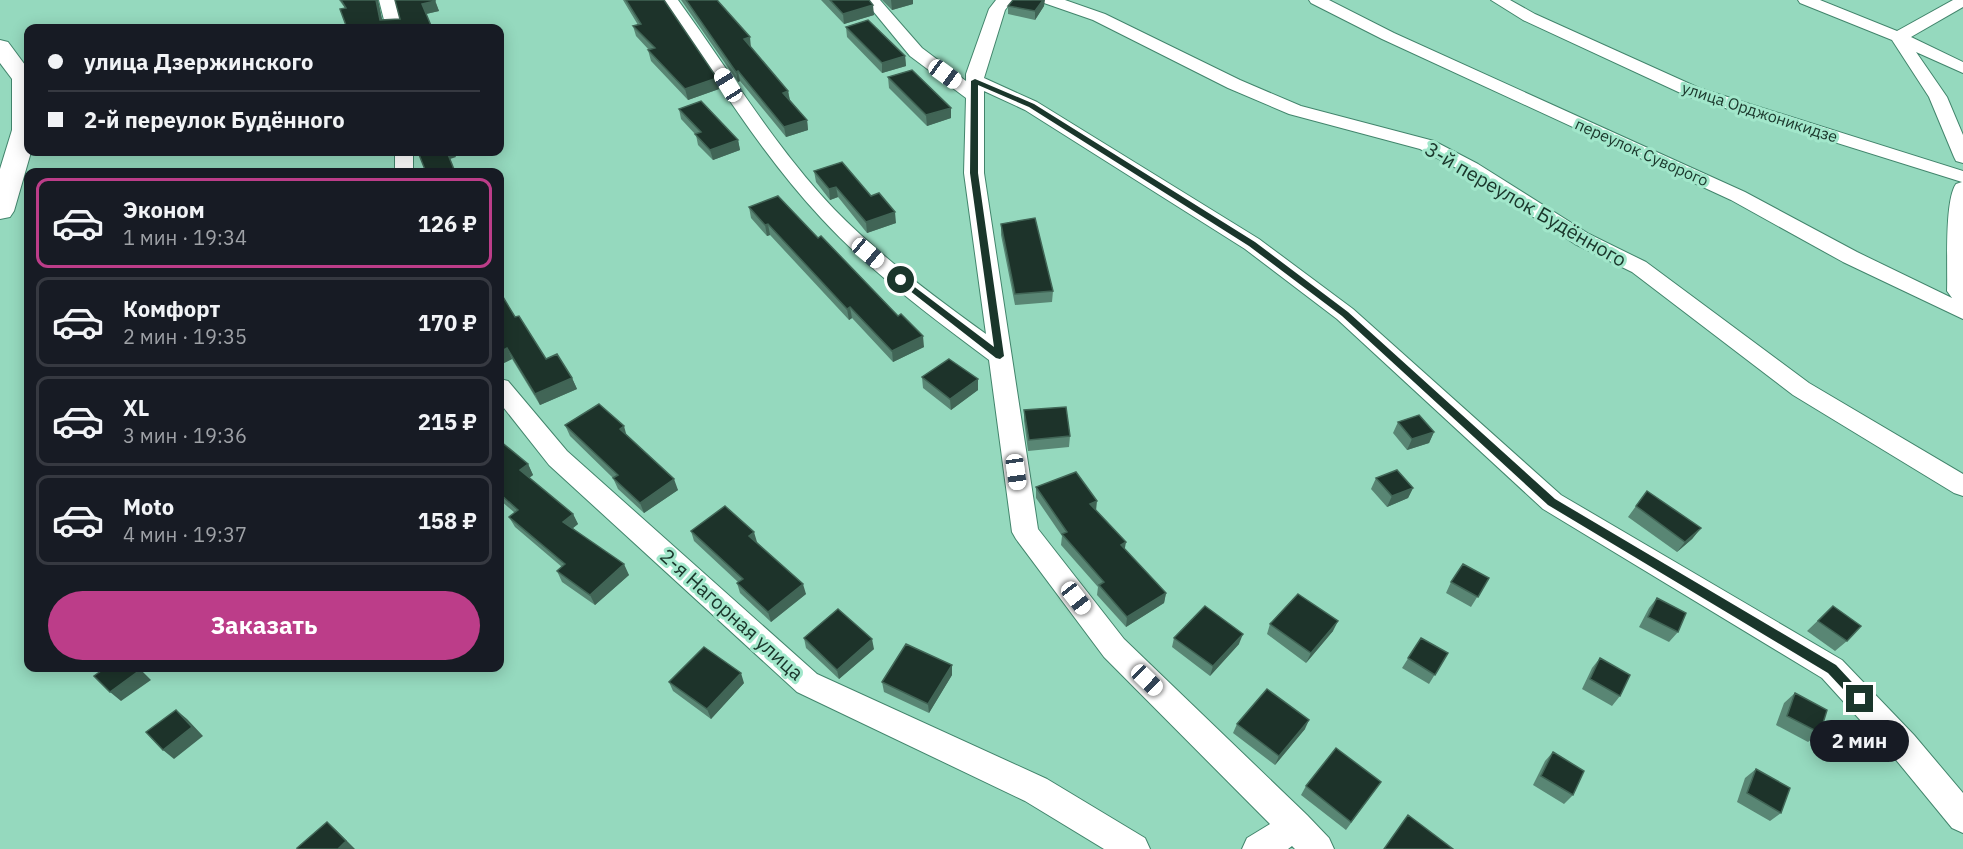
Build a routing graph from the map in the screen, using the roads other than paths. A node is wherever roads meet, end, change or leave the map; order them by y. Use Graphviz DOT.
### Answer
graph roads {
  1 [pos="387,0"];
  2 [pos="670,0"];
  3 [pos="872,0"];
  4 [pos="1005,0"];
  5 [pos="1050,0"];
  6 [pos="1317,0"];
  7 [pos="1499,0"];
  8 [pos="1806,0"];
  9 [pos="1963,1"];
  10 [pos="393,24"];
  11 [pos="1898,37"];
  12 [pos="0,47"];
  13 [pos="1963,68"];
  14 [pos="24,79"];
  15 [pos="975,89"];
  16 [pos="24,133"];
  17 [pos="1963,157"];
  18 [pos="1963,177"];
  19 [pos="1963,188"];
  20 [pos="0,211"];
  21 [pos="1963,296"];
  22 [pos="1963,312"];
  23 [pos="1000,356"];
  24 [pos="504,392"];
  25 [pos="1963,486"];
  26 [pos="1963,818"];
  27 [pos="1296,826"];
  28 [pos="1134,849"];
  29 [pos="1258,849"];
  30 [pos="1318,849"];
  1 -- 10 [label="street"];
  2 -- 23 [label="street"];
  3 -- 15 [label="street"];
  4 -- 15 [label="street"];
  5 -- 25 [label="street, 3-й переулок Будённого"];
  6 -- 22 [label="street, переулок Суворого"];
  7 -- 18 [label="street, улица Орджоникидзе"];
  8 -- 11 [label="street"];
  9 -- 11 [label="street"];
  11 -- 13 [label="street"];
  11 -- 17 [label="street"];
  12 -- 14 [label="main road"];
  15 -- 23 [label="street"];
  15 -- 26 [label="street"];
  16 -- 20 [label="main road"];
  19 -- 21 [label="street"];
  23 -- 27 [label="street"];
  24 -- 28 [label="street, 2-я Нагорная улица"];
  27 -- 29 [label="street"];
  27 -- 30 [label="street"];
}
